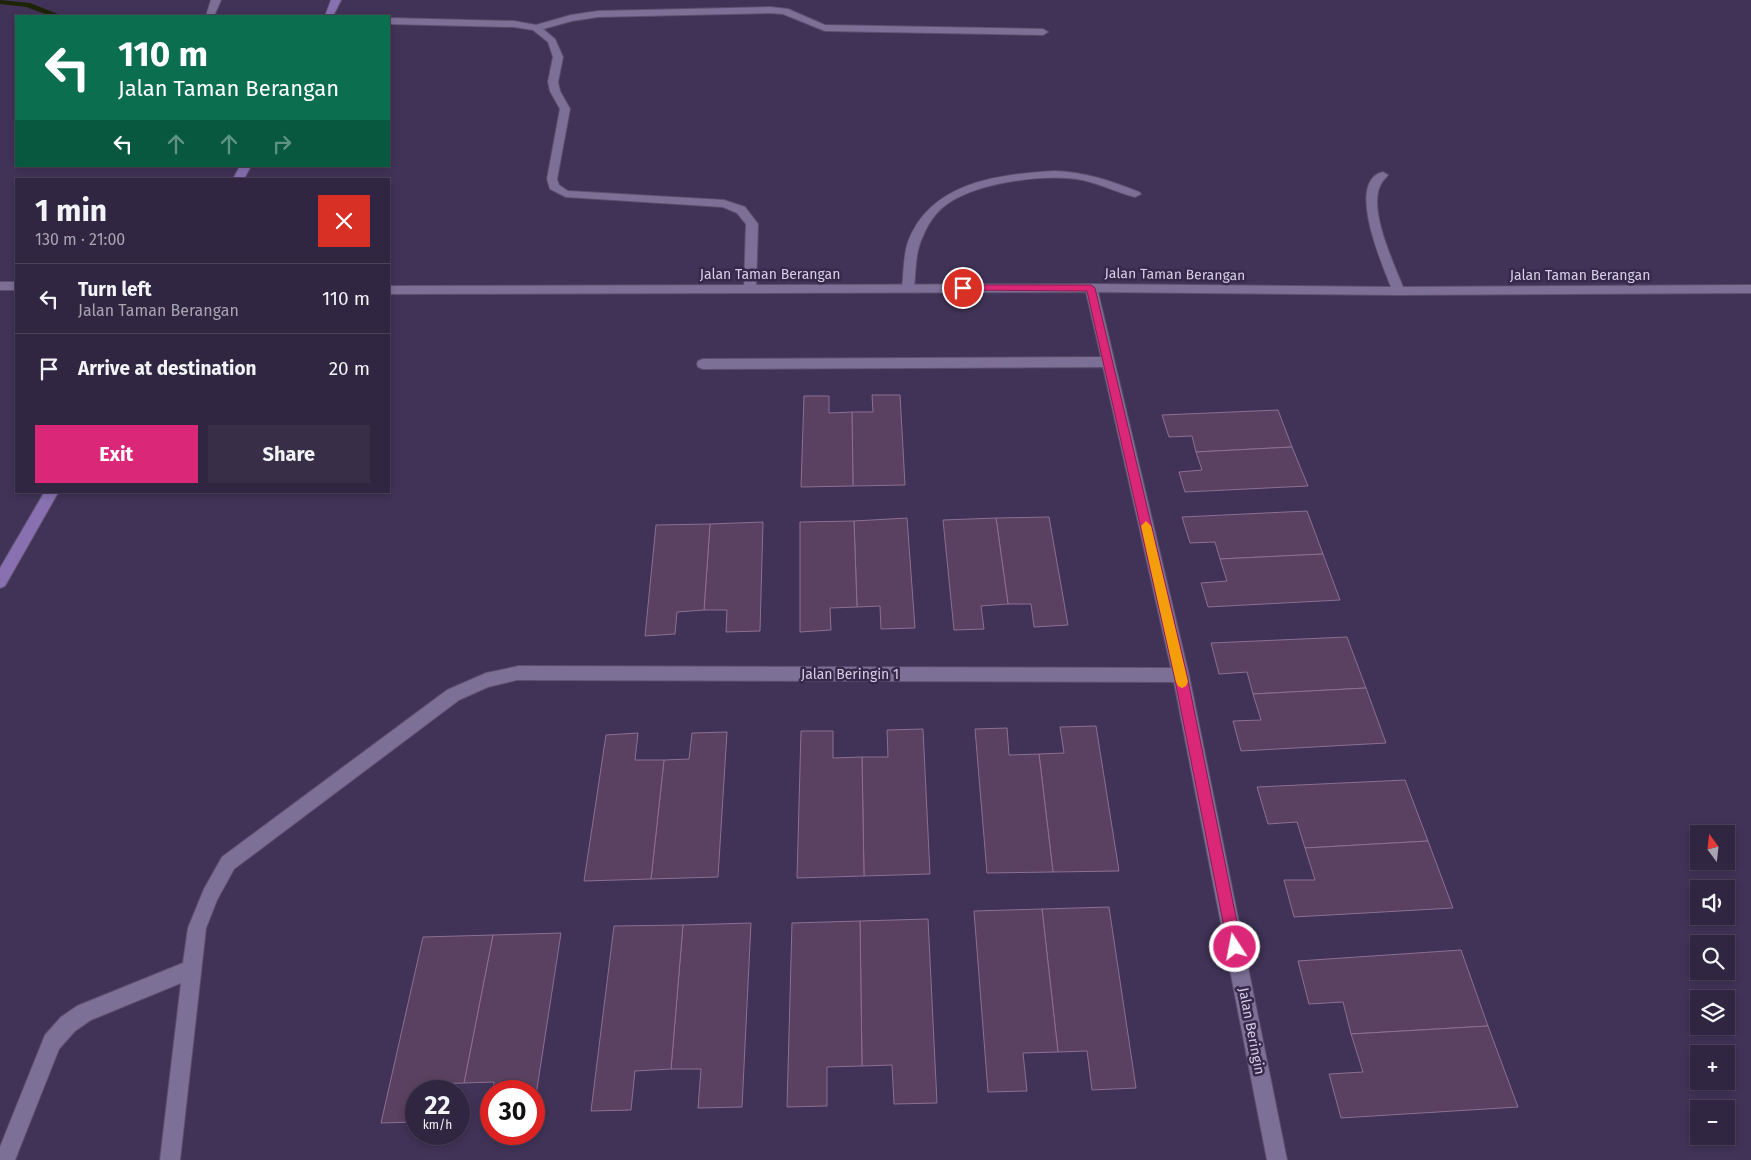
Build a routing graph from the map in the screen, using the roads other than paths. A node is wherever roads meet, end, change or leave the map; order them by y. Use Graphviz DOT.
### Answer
graph roads {
  1 [pos="216,0"];
  2 [pos="336,0"];
  3 [pos="210,15"];
  4 [pos="329,15"];
  5 [pos="390,21"];
  6 [pos="536,28"];
  7 [pos="1043,32"];
  8 [pos="245,167"];
  9 [pos="1383,175"];
  10 [pos="239,178"];
  11 [pos="1135,194"];
  12 [pos="0,286"];
  13 [pos="15,286"];
  14 [pos="908,288"];
  15 [pos="1091,288"];
  16 [pos="750,289"];
  17 [pos="1751,289"];
  18 [pos="390,290"];
  19 [pos="1399,291"];
  20 [pos="1108,362"];
  21 [pos="704,364"];
  22 [pos="51,493"];
  23 [pos="2,576"];
  24 [pos="1180,675"];
  25 [pos="193,969"];
  26 [pos="5,1160"];
  27 [pos="170,1160"];
  28 [pos="1277,1160"];
  1 -- 3 [label="street"];
  2 -- 4 [label="street"];
  5 -- 6 [label="street"];
  6 -- 7 [label="street"];
  6 -- 16 [label="street"];
  8 -- 10 [label="street"];
  9 -- 19 [label="street"];
  11 -- 14 [label="street"];
  12 -- 13 [label="street"];
  14 -- 15 [label="street, Jalan Taman Berangan"];
  14 -- 16 [label="street, Jalan Taman Berangan"];
  15 -- 19 [label="street, Jalan Taman Berangan"];
  15 -- 20 [label="street, Jalan Beringin"];
  16 -- 18 [label="street, Jalan Taman Berangan"];
  17 -- 19 [label="street, Jalan Taman Berangan"];
  20 -- 21 [label="street"];
  20 -- 24 [label="street, Jalan Beringin"];
  22 -- 23 [label="street"];
  24 -- 25 [label="street, Jalan Beringin 1"];
  24 -- 28 [label="street, Jalan Beringin"];
  25 -- 26 [label="street"];
  25 -- 27 [label="street, Jalan Beringin 1"];
}
